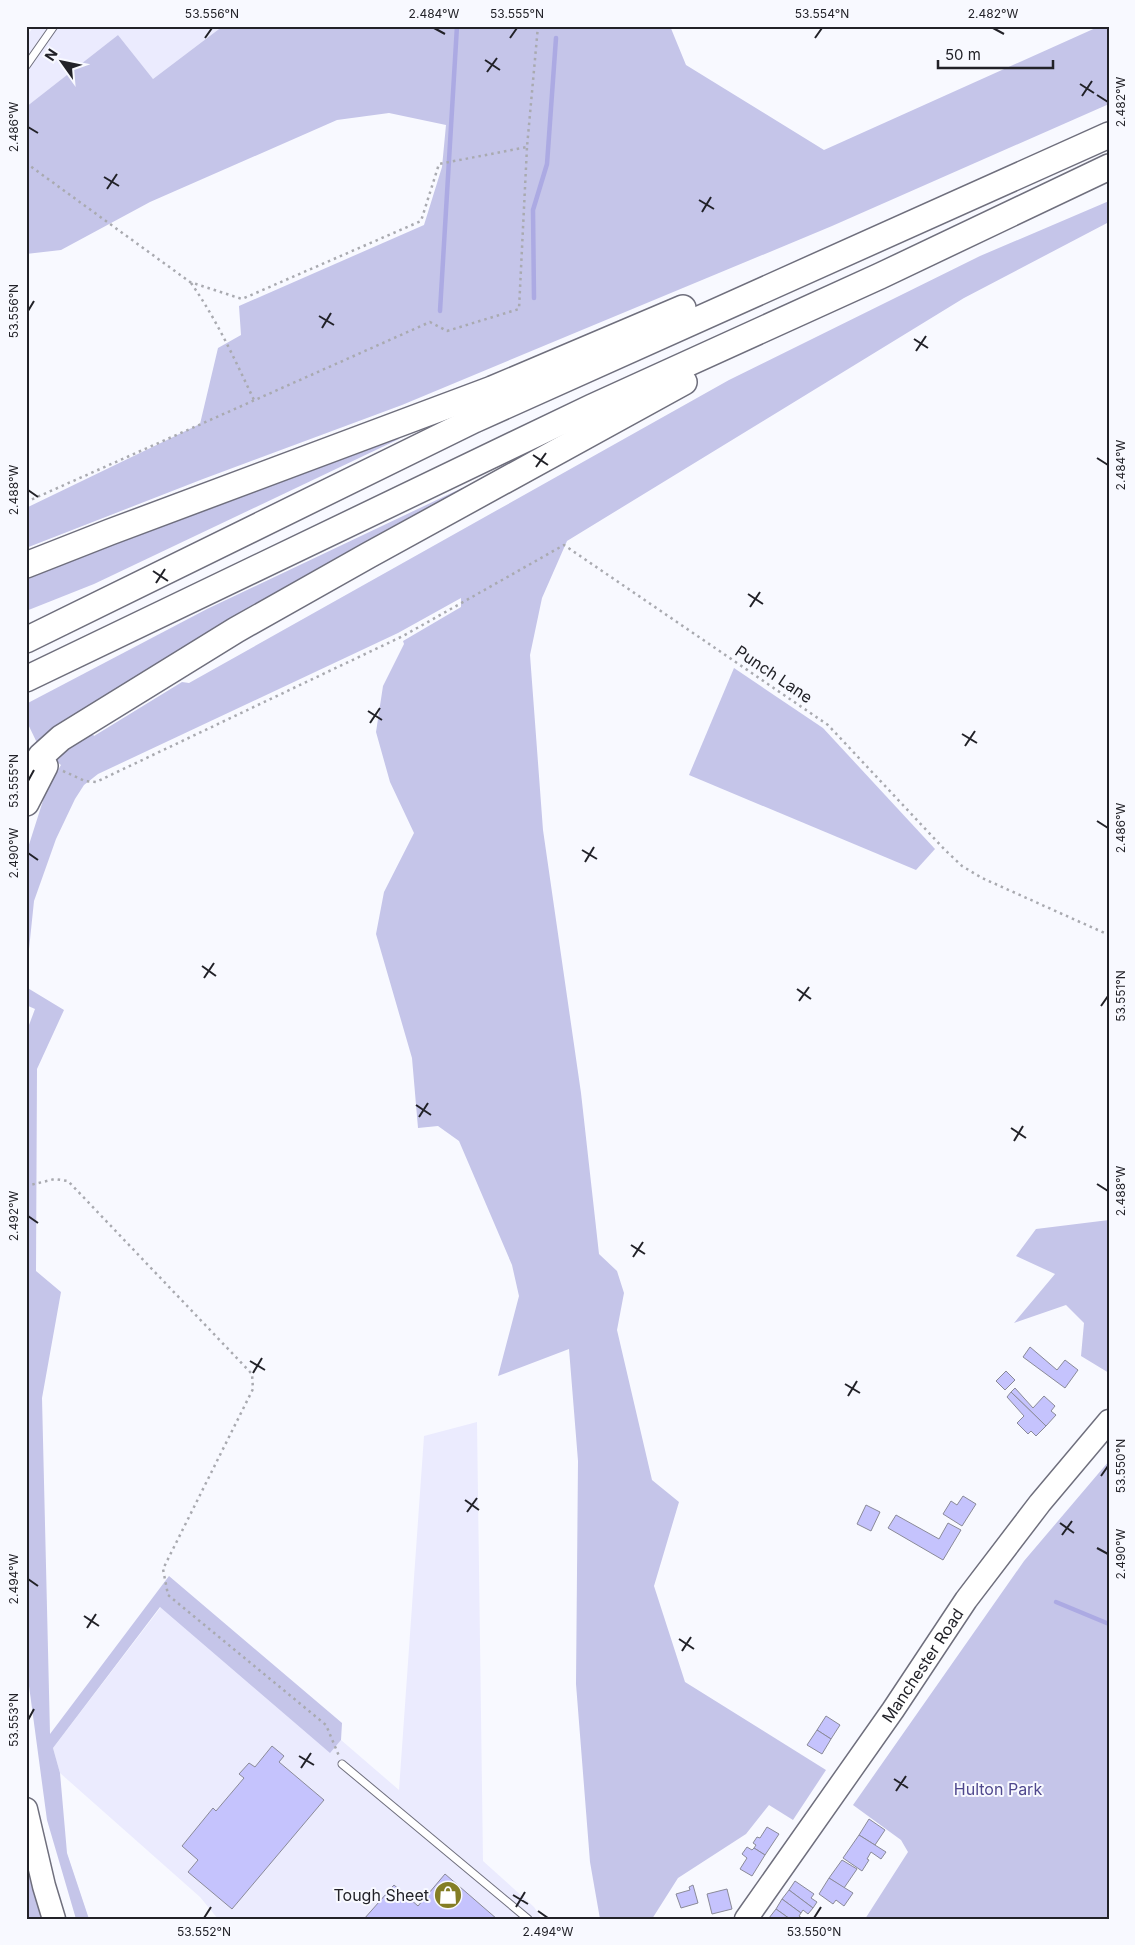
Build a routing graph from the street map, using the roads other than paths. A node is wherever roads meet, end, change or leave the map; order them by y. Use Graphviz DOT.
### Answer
graph roads {
  1 [pos="54,26"];
  2 [pos="26,66"];
  3 [pos="1109,134"];
  4 [pos="1109,168"];
  5 [pos="880,276"];
  6 [pos="26,566"];
  7 [pos="26,640"];
  8 [pos="32,676"];
  9 [pos="80,728"];
  10 [pos="26,778"];
  11 [pos="26,803"];
  12 [pos="1109,1421"];
  13 [pos="342,1764"];
  14 [pos="26,1809"];
  15 [pos="54,1919"];
  16 [pos="528,1919"];
  17 [pos="746,1919"];
  1 -- 2 [label="lane"];
  3 -- 6 [label="highway"];
  3 -- 7 [label="highway"];
  4 -- 5 [label="highway"];
  5 -- 8 [label="highway"];
  5 -- 9 [label="highway"];
  9 -- 10 [label="highway"];
  9 -- 11 [label="highway"];
  12 -- 17 [label="highway, Manchester Road"];
  13 -- 16 [label="lane"];
  14 -- 15 [label="highway"];
}
